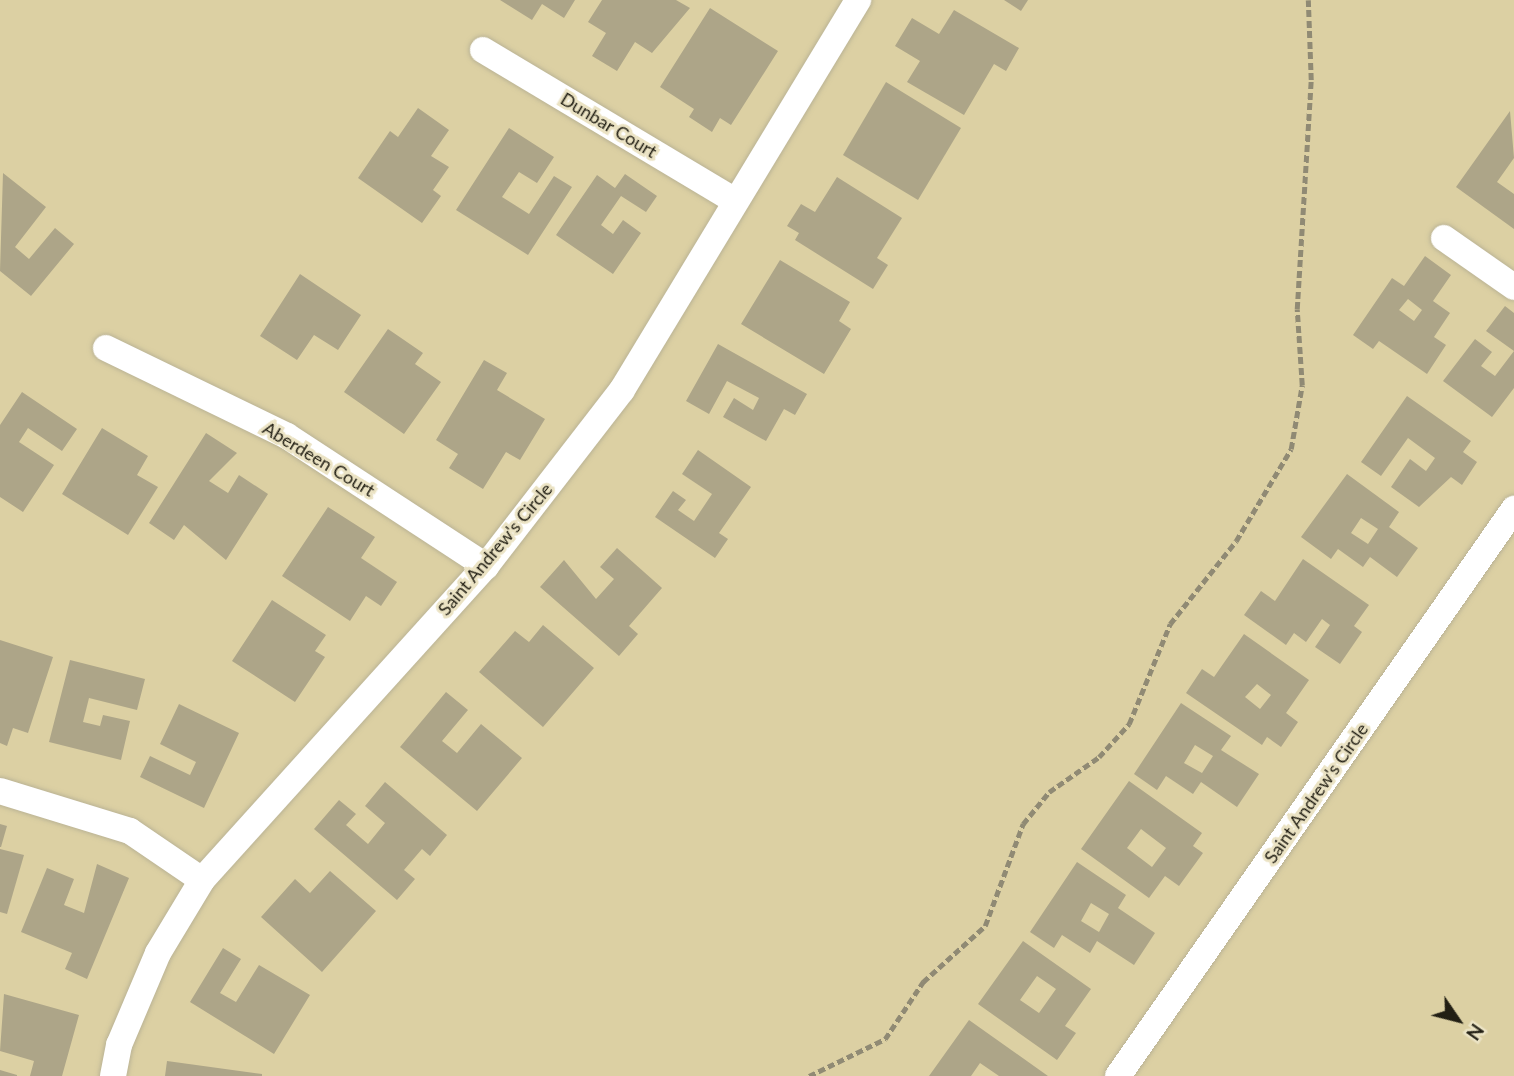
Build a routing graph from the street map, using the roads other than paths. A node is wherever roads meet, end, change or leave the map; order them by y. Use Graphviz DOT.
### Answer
graph roads {
  1 [pos="858,0"];
  2 [pos="483,50"];
  3 [pos="734,200"];
  4 [pos="1444,238"];
  5 [pos="1514,287"];
  6 [pos="106,348"];
  7 [pos="1514,509"];
  8 [pos="486,566"];
  9 [pos="0,791"];
  10 [pos="202,880"];
  11 [pos="113,1076"];
  12 [pos="1118,1076"];
  1 -- 3 [label="street, Saint Andrew's Circle"];
  2 -- 3 [label="street, Dunbar Court"];
  3 -- 8 [label="street, Saint Andrew's Circle"];
  4 -- 5 [label="street"];
  6 -- 8 [label="street, Aberdeen Court"];
  7 -- 12 [label="street, Saint Andrew's Circle"];
  8 -- 10 [label="street, Saint Andrew's Circle"];
  9 -- 10 [label="street"];
  10 -- 11 [label="street, Saint Andrew's Circle"];
}
